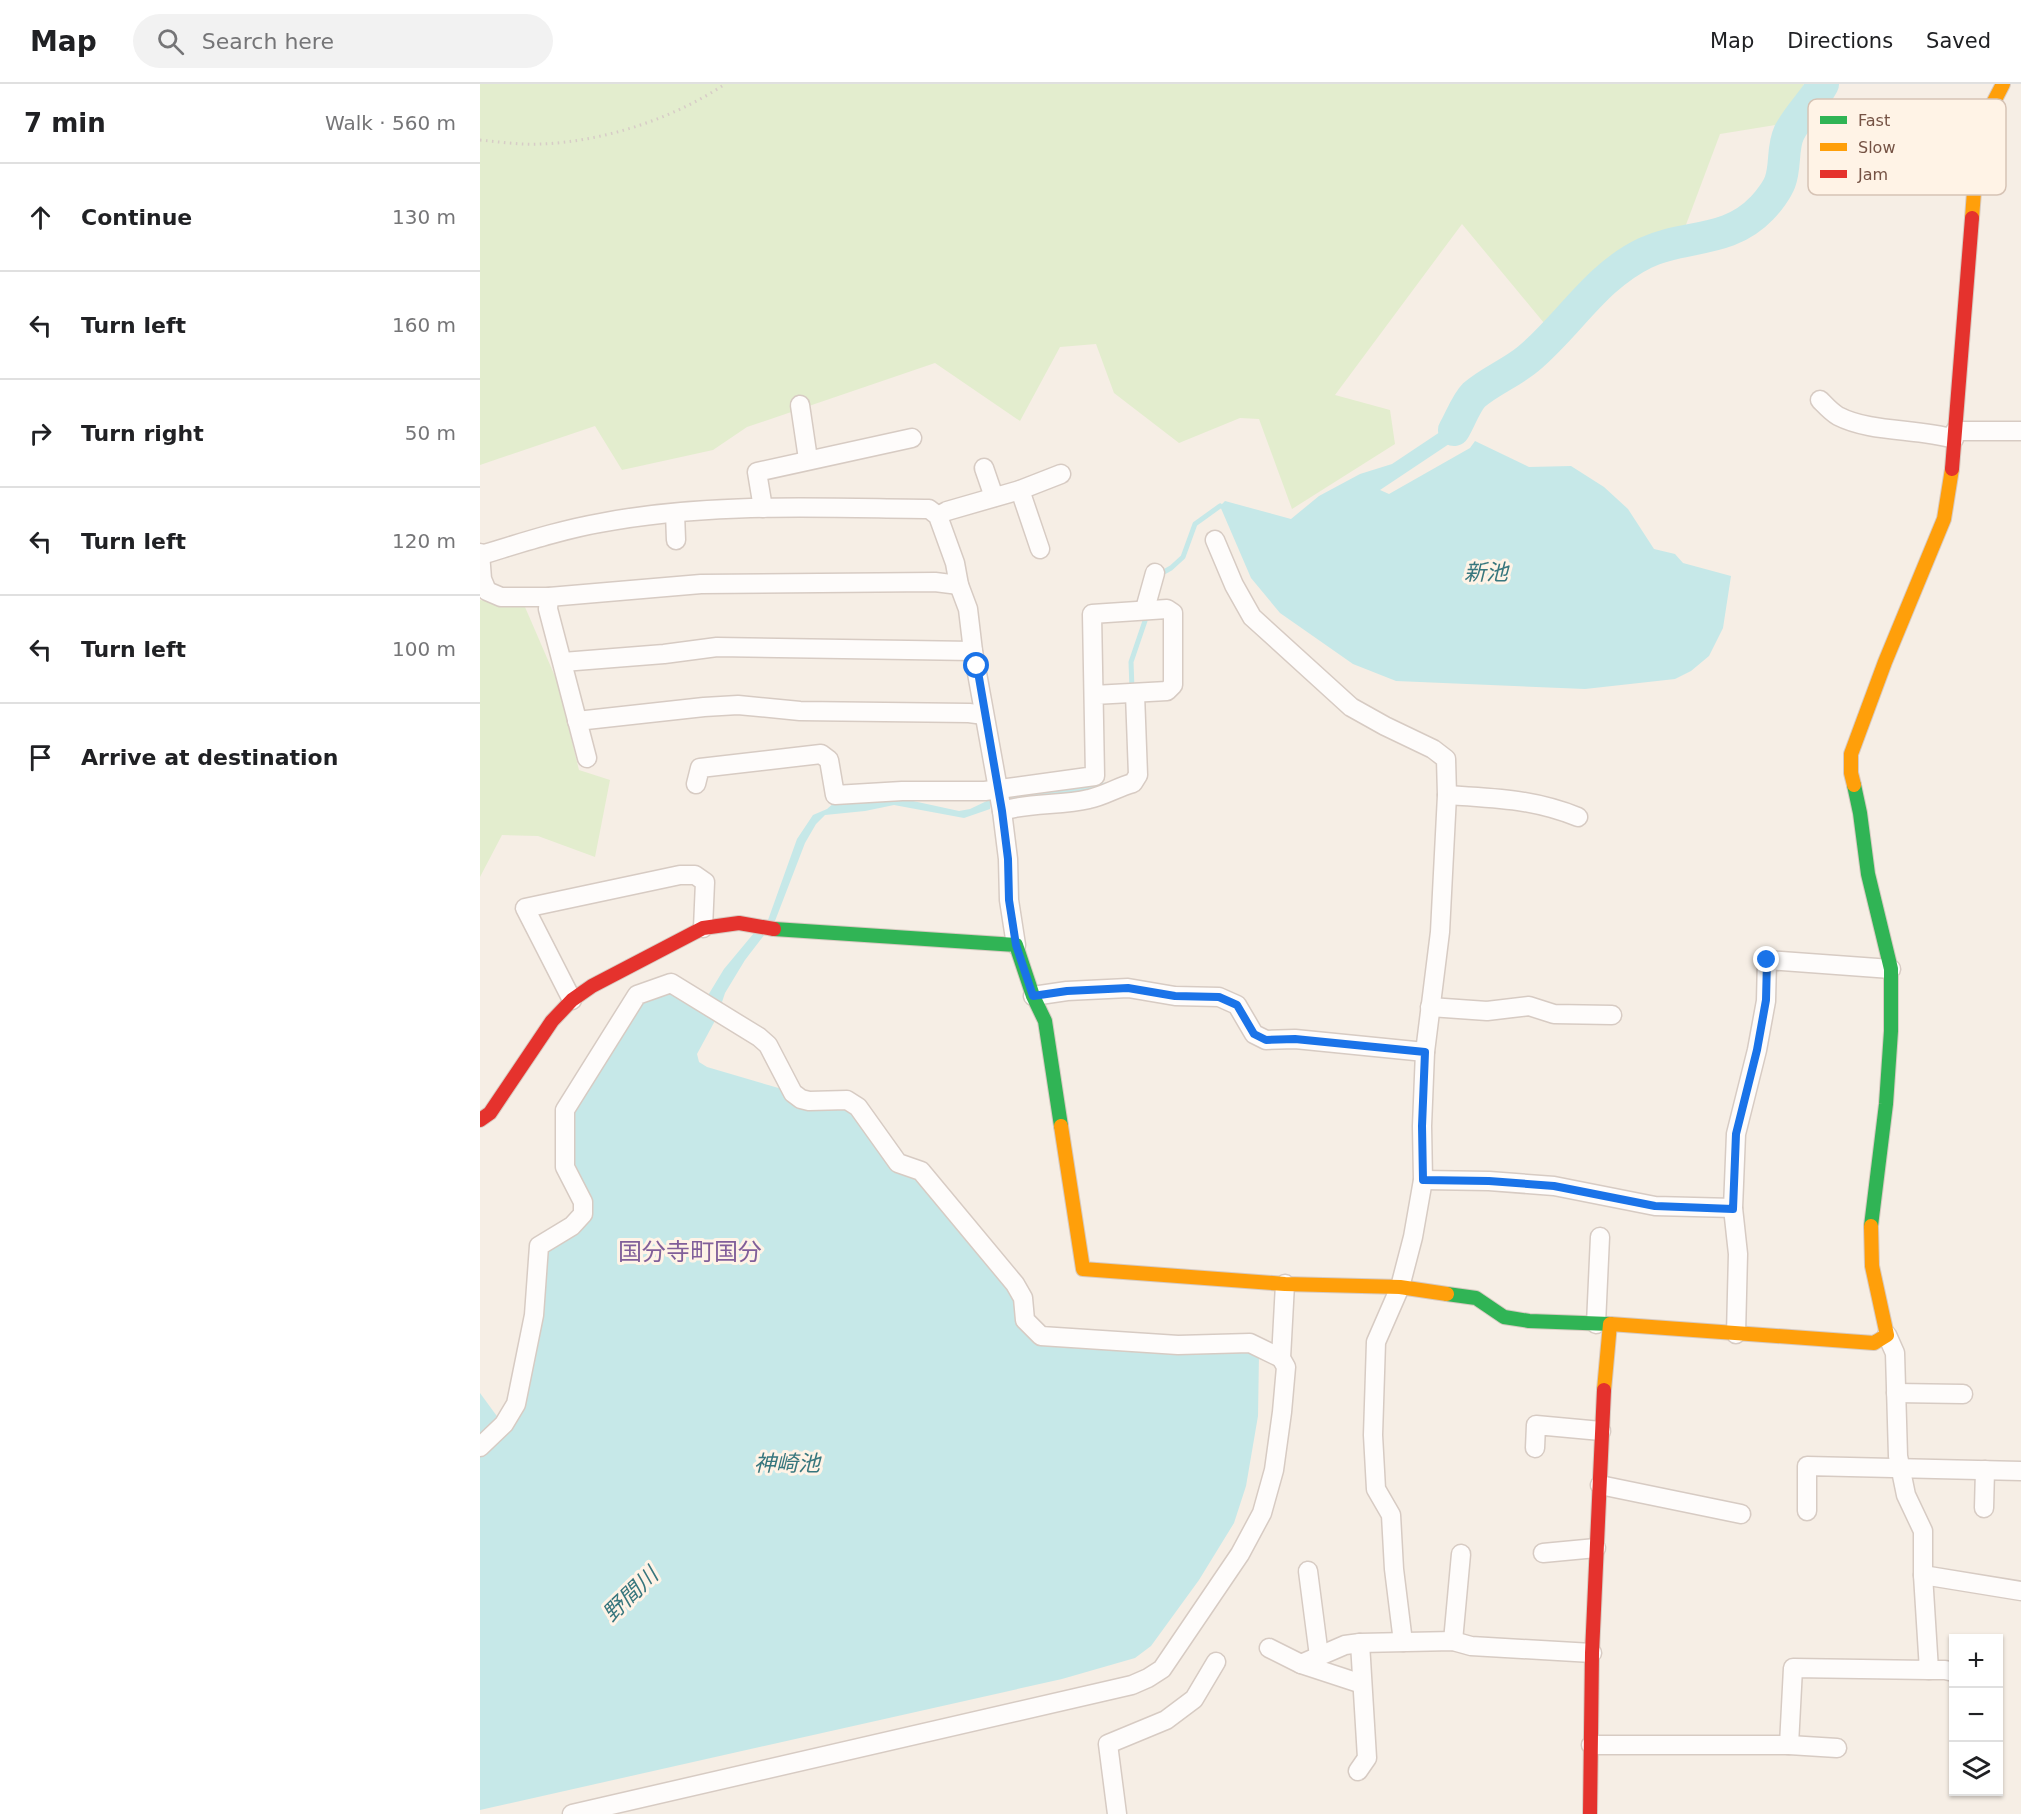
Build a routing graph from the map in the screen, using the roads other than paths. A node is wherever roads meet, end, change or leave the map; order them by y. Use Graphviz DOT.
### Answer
graph roads {
  1 [pos="2003,84"];
  2 [pos="1995,99"];
  3 [pos="1973,195"];
  4 [pos="1820,400"];
  5 [pos="800,405"];
  6 [pos="2021,431"];
  7 [pos="1954,435"];
  8 [pos="912,438"];
  9 [pos="808,459"];
  10 [pos="984,468"];
  11 [pos="1061,474"];
  12 [pos="1020,490"];
  13 [pos="994,497"];
  14 [pos="762,508"];
  15 [pos="675,513"];
  16 [pos="938,516"];
  17 [pos="676,540"];
  18 [pos="1215,540"];
  19 [pos="1040,549"];
  20 [pos="481,554"];
  21 [pos="1155,573"];
  22 [pos="959,585"];
  23 [pos="549,597"];
  24 [pos="1145,609"];
  25 [pos="973,651"];
  26 [pos="563,662"];
  27 [pos="1135,694"];
  28 [pos="1094,695"];
  29 [pos="984,715"];
  30 [pos="577,721"];
  31 [pos="587,758"];
  32 [pos="696,784"];
  33 [pos="1448,795"];
  34 [pos="1000,801"];
  35 [pos="1578,818"];
  36 [pos="703,928"];
  37 [pos="1016,945"];
  38 [pos="1891,969"];
  39 [pos="1033,996"];
  40 [pos="572,1000"];
  41 [pos="1430,1007"];
  42 [pos="1611,1015"];
  43 [pos="1425,1052"];
  44 [pos="480,1120"];
  45 [pos="1423,1180"];
  46 [pos="1733,1209"];
  47 [pos="1600,1237"];
  48 [pos="1285,1284"];
  49 [pos="1400,1287"];
  50 [pos="1603,1324"];
  51 [pos="1736,1334"];
  52 [pos="1887,1335"];
  53 [pos="1281,1358"];
  54 [pos="1896,1393"];
  55 [pos="1963,1394"];
  56 [pos="1601,1431"];
  57 [pos="481,1445"];
  58 [pos="1535,1448"];
  59 [pos="1901,1468"];
  60 [pos="1985,1470"];
  61 [pos="2021,1471"];
  62 [pos="1600,1485"];
  63 [pos="1984,1508"];
  64 [pos="1807,1511"];
  65 [pos="1741,1514"];
  66 [pos="1596,1548"];
  67 [pos="1543,1553"];
  68 [pos="1461,1554"];
  69 [pos="1308,1571"];
  70 [pos="1923,1575"];
  71 [pos="2021,1591"];
  72 [pos="1453,1641"];
  73 [pos="1403,1642"];
  74 [pos="1360,1643"];
  75 [pos="1269,1648"];
  76 [pos="1592,1653"];
  77 [pos="1319,1656"];
  78 [pos="1216,1662"];
  79 [pos="1301,1664"];
  80 [pos="1929,1671"];
  81 [pos="1949,1672"];
  82 [pos="1362,1684"];
  83 [pos="1591,1745"];
  84 [pos="1790,1745"];
  85 [pos="1837,1748"];
  86 [pos="1358,1771"];
  87 [pos="572,1814"];
  88 [pos="1117,1814"];
  89 [pos="1590,1814"];
  1 -- 2 [label="street"];
  3 -- 7 [label="street"];
  4 -- 7 [label="street"];
  5 -- 9 [label="street"];
  6 -- 7 [label="street"];
  7 -- 38 [label="street"];
  8 -- 9 [label="street"];
  9 -- 14 [label="street"];
  10 -- 13 [label="street"];
  11 -- 12 [label="street"];
  12 -- 13 [label="street"];
  12 -- 19 [label="street"];
  13 -- 16 [label="street"];
  14 -- 15 [label="street"];
  14 -- 16 [label="street"];
  15 -- 17 [label="street"];
  15 -- 20 [label="street"];
  16 -- 22 [label="street"];
  18 -- 33 [label="street"];
  20 -- 23 [label="street"];
  21 -- 24 [label="street"];
  22 -- 23 [label="street"];
  22 -- 25 [label="street"];
  23 -- 26 [label="street"];
  24 -- 27 [label="street"];
  24 -- 28 [label="street"];
  25 -- 26 [label="street"];
  25 -- 29 [label="street"];
  26 -- 30 [label="street"];
  27 -- 28 [label="street"];
  27 -- 34 [label="street"];
  28 -- 34 [label="street"];
  29 -- 30 [label="street"];
  29 -- 34 [label="street"];
  30 -- 31 [label="street"];
  32 -- 34 [label="street"];
  33 -- 35 [label="street"];
  33 -- 41 [label="street"];
  34 -- 37 [label="street"];
  36 -- 37 [label="street"];
  36 -- 40 [label="street"];
  36 -- 40 [label="street"];
  37 -- 39 [label="street"];
  38 -- 46 [label="street"];
  38 -- 52 [label="street"];
  39 -- 43 [label="street"];
  39 -- 48 [label="street"];
  40 -- 44 [label="street"];
  41 -- 42 [label="street"];
  41 -- 43 [label="street"];
  43 -- 45 [label="street"];
  45 -- 46 [label="street"];
  45 -- 49 [label="street"];
  46 -- 51 [label="street"];
  47 -- 50 [label="street"];
  48 -- 49 [label="street"];
  48 -- 53 [label="street"];
  49 -- 50 [label="street"];
  49 -- 73 [label="street"];
  50 -- 51 [label="street"];
  50 -- 56 [label="street"];
  51 -- 52 [label="street"];
  52 -- 54 [label="street"];
  53 -- 57 [label="street"];
  53 -- 87 [label="street"];
  54 -- 55 [label="street"];
  54 -- 59 [label="street"];
  56 -- 58 [label="street"];
  56 -- 62 [label="street"];
  59 -- 60 [label="street"];
  59 -- 64 [label="street"];
  59 -- 70 [label="street"];
  60 -- 61 [label="street"];
  60 -- 63 [label="street"];
  62 -- 65 [label="street"];
  62 -- 66 [label="street"];
  66 -- 67 [label="street"];
  66 -- 76 [label="street"];
  68 -- 72 [label="street"];
  69 -- 77 [label="street"];
  70 -- 71 [label="street"];
  70 -- 80 [label="street"];
  72 -- 73 [label="street"];
  72 -- 76 [label="street"];
  73 -- 74 [label="street"];
  74 -- 77 [label="street"];
  74 -- 82 [label="street"];
  75 -- 79 [label="street"];
  76 -- 83 [label="street"];
  77 -- 79 [label="street"];
  78 -- 88 [label="street"];
  79 -- 82 [label="street"];
  80 -- 81 [label="street"];
  80 -- 84 [label="street"];
  82 -- 86 [label="street"];
  83 -- 84 [label="street"];
  83 -- 89 [label="street"];
  84 -- 85 [label="street"];
}
